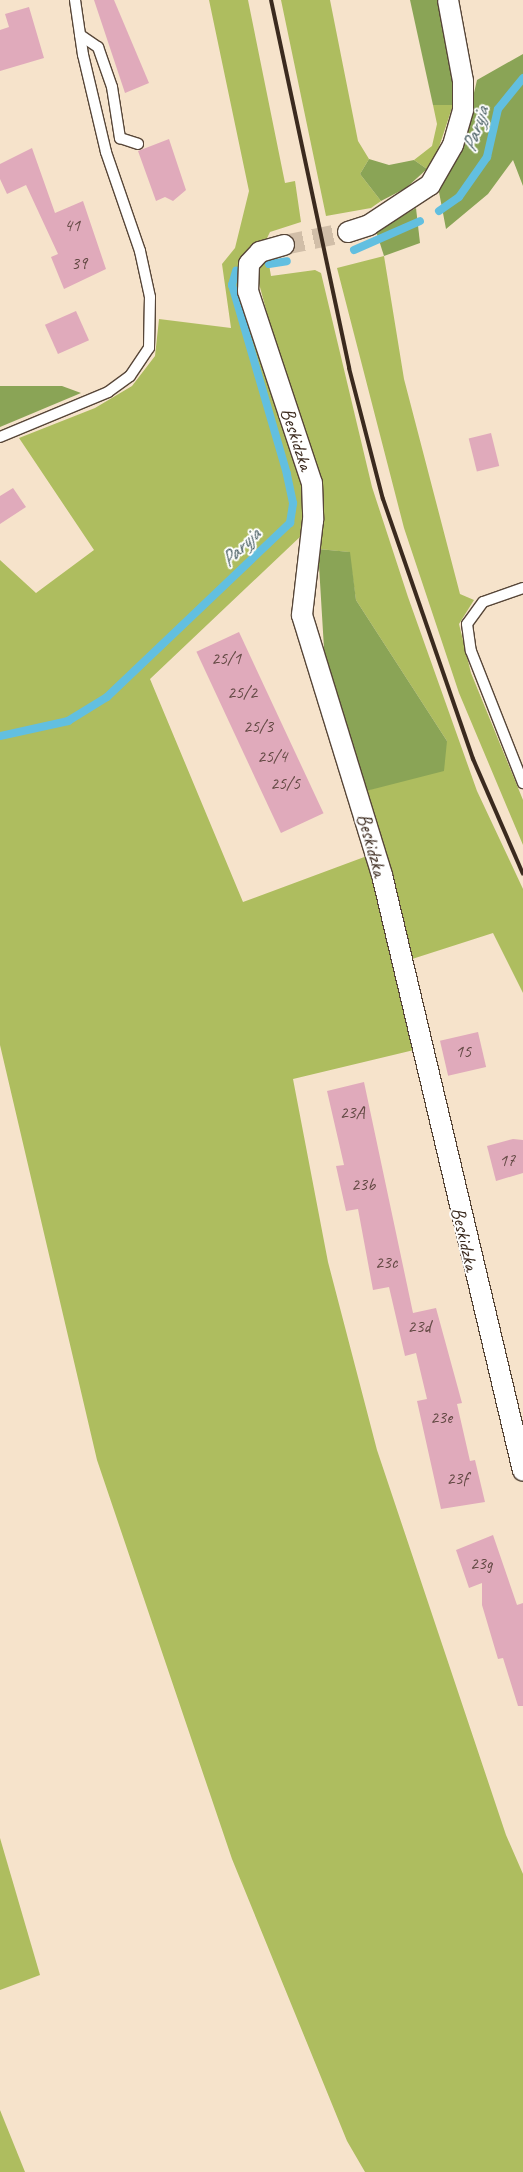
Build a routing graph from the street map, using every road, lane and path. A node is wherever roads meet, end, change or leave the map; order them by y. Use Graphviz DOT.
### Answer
graph roads {
  1 [pos="75,0"];
  2 [pos="448,0"];
  3 [pos="80,35"];
  4 [pos="138,144"];
  5 [pos="348,232"];
  6 [pos="284,245"];
  7 [pos="0,437"];
  8 [pos="523,588"];
  9 [pos="523,783"];
  10 [pos="523,1470"];
  1 -- 3 [label="lane"];
  2 -- 5 [label="street"];
  3 -- 4 [label="lane"];
  3 -- 7 [label="lane"];
  6 -- 10 [label="street, Beskidzka"];
  8 -- 9 [label="lane"];
}
